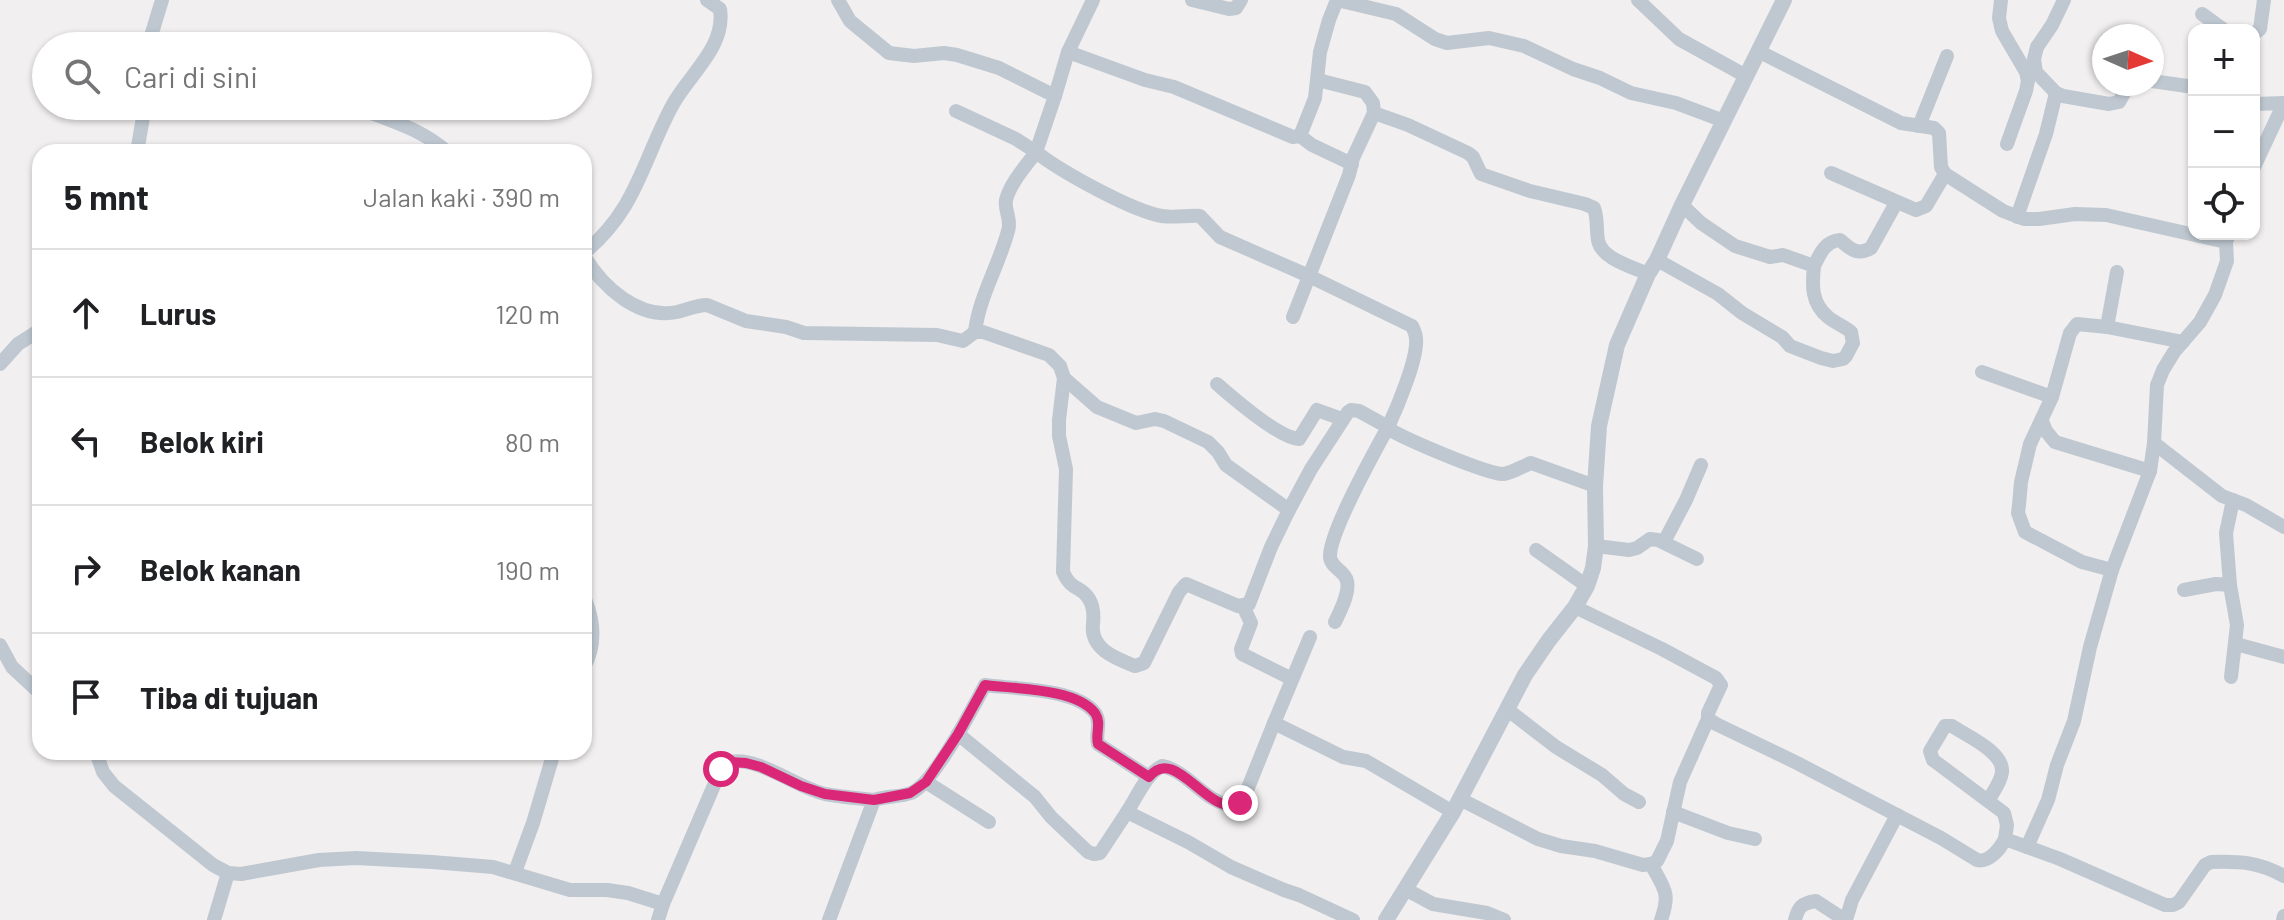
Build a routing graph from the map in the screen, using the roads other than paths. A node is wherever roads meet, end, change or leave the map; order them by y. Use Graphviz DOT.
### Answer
graph roads {
  1 [pos="162,0"];
  2 [pos="707,0"];
  3 [pos="838,0"];
  4 [pos="1092,0"];
  5 [pos="1192,0"];
  6 [pos="1241,0"];
  7 [pos="1638,0"];
  8 [pos="1784,0"];
  9 [pos="2001,0"];
  10 [pos="2064,0"];
  11 [pos="2264,0"];
  12 [pos="1372,4"];
  13 [pos="2202,14"];
  14 [pos="2216,24"];
  15 [pos="2260,29"];
  16 [pos="152,32"];
  17 [pos="1758,51"];
  18 [pos="1068,52"];
  19 [pos="1947,56"];
  20 [pos="1746,76"];
  21 [pos="1318,80"];
  22 [pos="2164,83"];
  23 [pos="2188,86"];
  24 [pos="2056,93"];
  25 [pos="1055,96"];
  26 [pos="2122,96"];
  27 [pos="2284,103"];
  28 [pos="2260,104"];
  29 [pos="956,111"];
  30 [pos="1374,113"];
  31 [pos="143,120"];
  32 [pos="389,120"];
  33 [pos="1724,121"];
  34 [pos="1919,126"];
  35 [pos="1300,136"];
  36 [pos="138,144"];
  37 [pos="438,144"];
  38 [pos="2007,144"];
  39 [pos="1036,152"];
  40 [pos="2260,154"];
  41 [pos="1352,164"];
  42 [pos="1831,173"];
  43 [pos="1945,174"];
  44 [pos="1896,203"];
  45 [pos="1682,205"];
  46 [pos="2017,217"];
  47 [pos="2188,230"];
  48 [pos="2228,240"];
  49 [pos="592,246"];
  50 [pos="592,266"];
  51 [pos="1814,266"];
  52 [pos="1653,267"];
  53 [pos="2117,272"];
  54 [pos="1309,276"];
  55 [pos="1293,317"];
  56 [pos="2107,327"];
  57 [pos="975,332"];
  58 [pos="32,335"];
  59 [pos="2183,342"];
  60 [pos="0,364"];
  61 [pos="1982,372"];
  62 [pos="1064,378"];
  63 [pos="1217,384"];
  64 [pos="2052,397"];
  65 [pos="1342,419"];
  66 [pos="2042,421"];
  67 [pos="1388,427"];
  68 [pos="2154,443"];
  69 [pos="1701,465"];
  70 [pos="2150,471"];
  71 [pos="1595,486"];
  72 [pos="2233,500"];
  73 [pos="1289,510"];
  74 [pos="2284,527"];
  75 [pos="1664,542"];
  76 [pos="1596,546"];
  77 [pos="1536,550"];
  78 [pos="1697,559"];
  79 [pos="2112,570"];
  80 [pos="2230,585"];
  81 [pos="1587,586"];
  82 [pos="2184,590"];
  83 [pos="1243,606"];
  84 [pos="1575,607"];
  85 [pos="1335,622"];
  86 [pos="1310,637"];
  87 [pos="2236,644"];
  88 [pos="0,645"];
  89 [pos="2284,657"];
  90 [pos="6,669"];
  91 [pos="2231,677"];
  92 [pos="1292,679"];
  93 [pos="32,687"];
  94 [pos="1508,710"];
  95 [pos="1708,719"];
  96 [pos="1274,723"];
  97 [pos="958,734"];
  98 [pos="99,760"];
  99 [pos="552,760"];
  100 [pos="1149,777"];
  101 [pos="926,782"];
  102 [pos="874,800"];
  103 [pos="1988,801"];
  104 [pos="1639,802"];
  105 [pos="1456,806"];
  106 [pos="1127,812"];
  107 [pos="1673,812"];
  108 [pos="1897,815"];
  109 [pos="989,822"];
  110 [pos="1755,839"];
  111 [pos="2005,839"];
  112 [pos="2027,847"];
  113 [pos="1651,864"];
  114 [pos="515,872"];
  115 [pos="228,873"];
  116 [pos="2284,876"];
  117 [pos="1405,889"];
  118 [pos="663,904"];
  119 [pos="214,920"];
  120 [pos="658,920"];
  121 [pos="829,920"];
  122 [pos="1353,920"];
  123 [pos="1386,920"];
  124 [pos="1504,920"];
  125 [pos="1661,920"];
  126 [pos="1795,920"];
  127 [pos="1846,920"];
  1 -- 16 [label="street"];
  2 -- 49 [label="street"];
  3 -- 25 [label="street"];
  4 -- 18 [label="street"];
  5 -- 6 [label="street"];
  7 -- 20 [label="street"];
  8 -- 17 [label="street"];
  9 -- 38 [label="street"];
  10 -- 24 [label="street"];
  11 -- 15 [label="street"];
  12 -- 21 [label="street"];
  12 -- 33 [label="street"];
  13 -- 14 [label="street"];
  17 -- 20 [label="street"];
  17 -- 34 [label="street"];
  18 -- 25 [label="street"];
  18 -- 35 [label="street"];
  19 -- 34 [label="street"];
  20 -- 33 [label="street"];
  21 -- 30 [label="street"];
  21 -- 35 [label="street"];
  22 -- 23 [label="street"];
  24 -- 26 [label="street"];
  24 -- 46 [label="street"];
  25 -- 39 [label="street"];
  27 -- 28 [label="street"];
  27 -- 40 [label="street"];
  29 -- 39 [label="street"];
  30 -- 41 [label="street"];
  30 -- 52 [label="street"];
  31 -- 36 [label="street"];
  32 -- 37 [label="street"];
  33 -- 45 [label="street"];
  34 -- 43 [label="street"];
  35 -- 41 [label="street"];
  39 -- 54 [label="street"];
  39 -- 57 [label="street"];
  41 -- 54 [label="street"];
  42 -- 44 [label="street"];
  43 -- 44 [label="street"];
  43 -- 46 [label="street"];
  44 -- 51 [label="street"];
  45 -- 51 [label="street"];
  45 -- 52 [label="street"];
  46 -- 47 [label="street"];
  48 -- 59 [label="street"];
  50 -- 57 [label="street"];
  51 -- 52 [label="street"];
  52 -- 71 [label="street"];
  53 -- 56 [label="street"];
  54 -- 55 [label="street"];
  54 -- 67 [label="street"];
  56 -- 59 [label="street"];
  56 -- 64 [label="street"];
  57 -- 62 [label="street"];
  58 -- 60 [label="street"];
  59 -- 68 [label="street"];
  61 -- 64 [label="street"];
  62 -- 73 [label="street"];
  62 -- 83 [label="street"];
  63 -- 65 [label="street"];
  64 -- 66 [label="street"];
  65 -- 67 [label="street"];
  65 -- 73 [label="street"];
  66 -- 70 [label="street"];
  66 -- 79 [label="street"];
  67 -- 71 [label="street"];
  67 -- 85 [label="street"];
  68 -- 70 [label="street"];
  68 -- 72 [label="street"];
  69 -- 75 [label="street"];
  70 -- 79 [label="street"];
  71 -- 76 [label="street"];
  72 -- 74 [label="street"];
  72 -- 80 [label="street"];
  73 -- 83 [label="street"];
  75 -- 76 [label="street"];
  75 -- 78 [label="street"];
  76 -- 81 [label="street"];
  77 -- 81 [label="street"];
  79 -- 112 [label="street"];
  80 -- 82 [label="street"];
  80 -- 87 [label="street"];
  81 -- 84 [label="street"];
  83 -- 92 [label="street"];
  84 -- 94 [label="street"];
  84 -- 95 [label="street"];
  86 -- 92 [label="street"];
  87 -- 89 [label="street"];
  87 -- 91 [label="street"];
  88 -- 90 [label="street"];
  90 -- 93 [label="street"];
  92 -- 96 [label="street"];
  94 -- 104 [label="street"];
  94 -- 105 [label="street"];
  95 -- 107 [label="street"];
  95 -- 108 [label="street"];
  96 -- 100 [label="street"];
  96 -- 105 [label="street"];
  97 -- 100 [label="street"];
  97 -- 101 [label="street"];
  97 -- 106 [label="street"];
  98 -- 115 [label="street"];
  99 -- 114 [label="street"];
  100 -- 106 [label="street"];
  101 -- 102 [label="street"];
  101 -- 109 [label="street"];
  102 -- 118 [label="street"];
  102 -- 121 [label="street"];
  103 -- 103 [label="street"];
  103 -- 111 [label="street"];
  105 -- 113 [label="street"];
  105 -- 117 [label="street"];
  106 -- 122 [label="street"];
  107 -- 110 [label="street"];
  107 -- 113 [label="street"];
  108 -- 111 [label="street"];
  108 -- 127 [label="street"];
  111 -- 112 [label="street"];
  112 -- 116 [label="street"];
  113 -- 125 [label="street"];
  114 -- 115 [label="street"];
  114 -- 118 [label="street"];
  115 -- 119 [label="street"];
  117 -- 123 [label="street"];
  117 -- 124 [label="street"];
  118 -- 120 [label="street"];
  126 -- 127 [label="street"];
}
